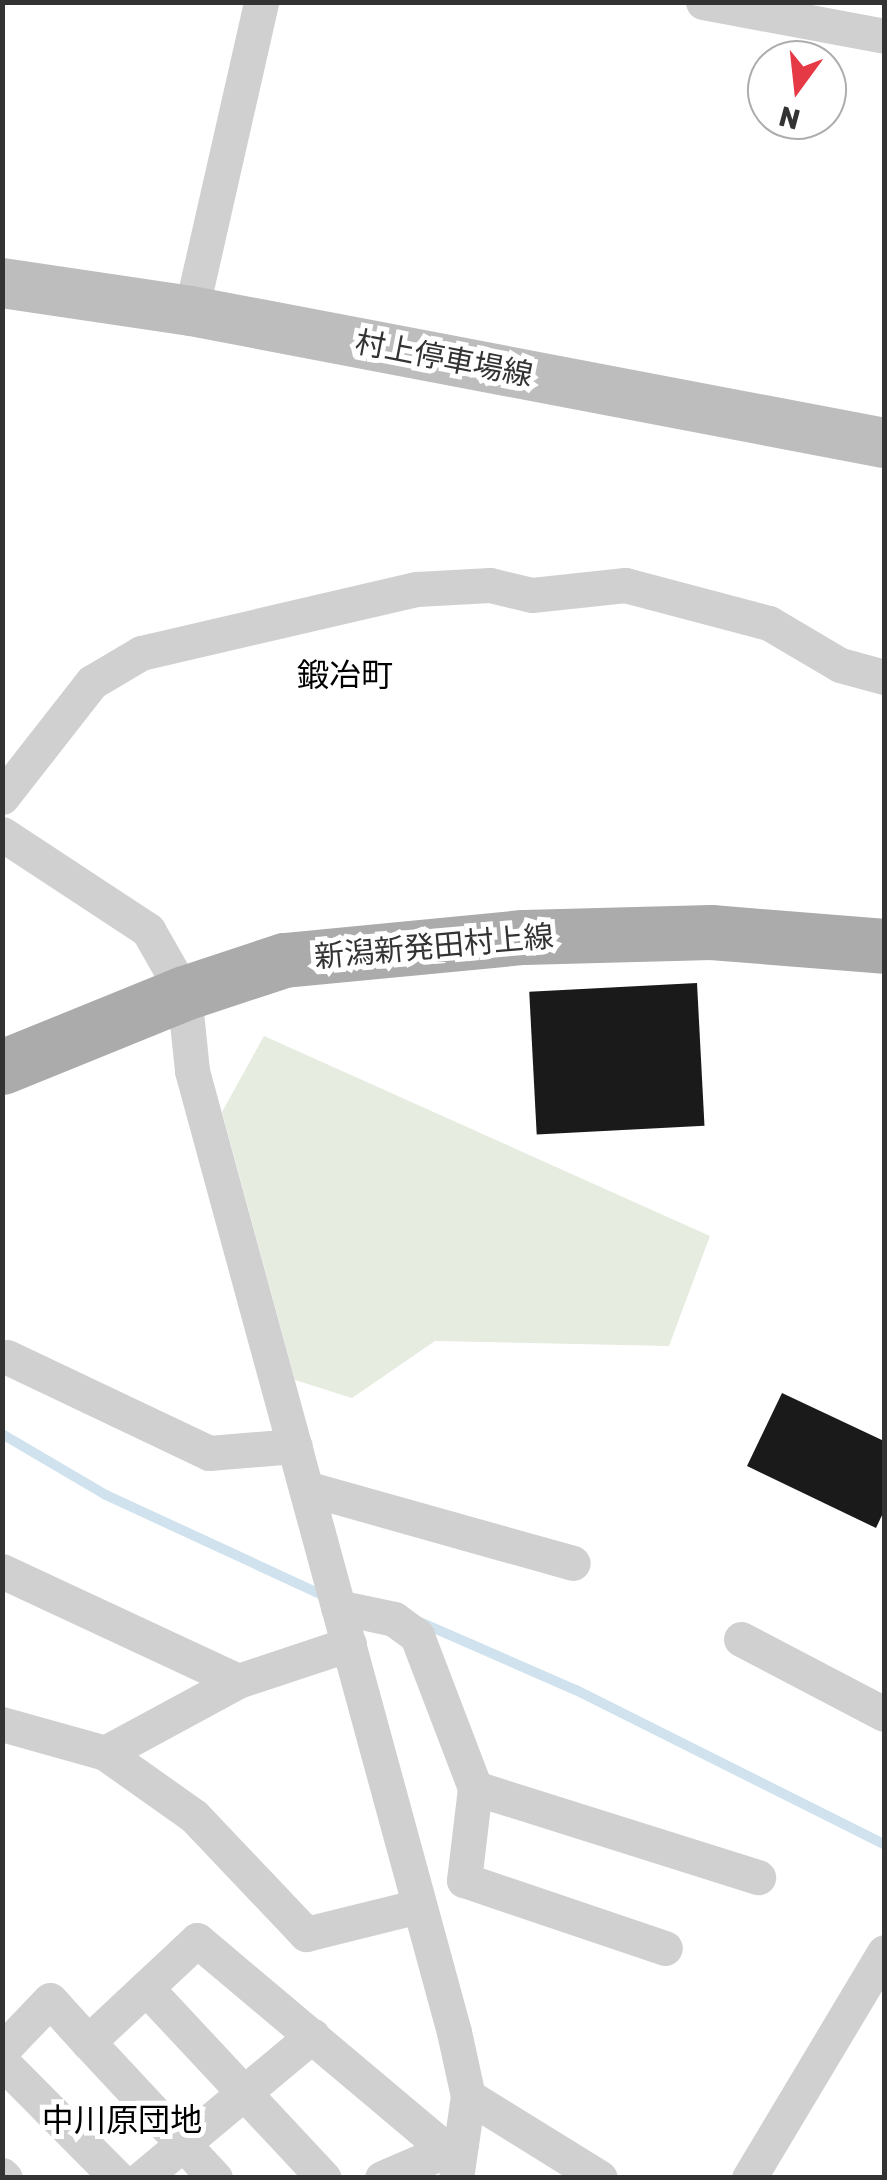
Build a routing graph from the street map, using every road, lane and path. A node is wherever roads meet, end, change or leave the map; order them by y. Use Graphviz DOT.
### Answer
graph roads {
  1 [pos="261,2"];
  2 [pos="703,2"];
  3 [pos="884,36"];
  4 [pos="2,283"];
  5 [pos="191,311"];
  6 [pos="884,443"];
  7 [pos="884,676"];
  8 [pos="2,796"];
  9 [pos="2,834"];
  10 [pos="884,946"];
  11 [pos="184,992"];
  12 [pos="2,1067"];
  13 [pos="8,1357"];
  14 [pos="295,1446"];
  15 [pos="306,1488"];
  16 [pos="573,1563"];
  17 [pos="2,1571"];
  18 [pos="338,1607"];
  19 [pos="742,1639"];
  20 [pos="348,1644"];
  21 [pos="238,1681"];
  22 [pos="884,1714"];
  23 [pos="2,1724"];
  24 [pos="105,1753"];
  25 [pos="475,1788"];
  26 [pos="758,1877"];
  27 [pos="420,1906"];
  28 [pos="665,1948"];
  29 [pos="884,1952"];
  30 [pos="146,1988"];
  31 [pos="312,2036"];
  32 [pos="88,2042"];
  33 [pos="2,2050"];
  34 [pos="2,2062"];
  35 [pos="246,2089"];
  36 [pos="468,2096"];
  37 [pos="180,2141"];
  38 [pos="454,2157"];
  39 [pos="117,2178"];
  40 [pos="142,2178"];
  41 [pos="215,2178"];
  42 [pos="324,2178"];
  43 [pos="382,2178"];
  44 [pos="600,2178"];
  45 [pos="749,2178"];
  1 -- 5 [label="street"];
  2 -- 3 [label="street"];
  4 -- 5 [label="main road, 村上停車場線"];
  5 -- 6 [label="main road, 村上停車場線"];
  7 -- 8 [label="street"];
  9 -- 11 [label="street"];
  10 -- 11 [label="main road, 新潟新発田村上線"];
  11 -- 12 [label="main road, 新潟新発田村上線"];
  11 -- 14 [label="street"];
  13 -- 14 [label="street"];
  14 -- 15 [label="street"];
  15 -- 16 [label="street"];
  15 -- 18 [label="street"];
  17 -- 21 [label="street"];
  18 -- 20 [label="street"];
  18 -- 25 [label="street"];
  19 -- 22 [label="street"];
  20 -- 21 [label="street"];
  20 -- 27 [label="street"];
  21 -- 24 [label="street"];
  23 -- 24 [label="street"];
  24 -- 27 [label="street"];
  25 -- 26 [label="street"];
  25 -- 28 [label="street"];
  27 -- 36 [label="street"];
  29 -- 45 [label="street"];
  30 -- 31 [label="street"];
  30 -- 32 [label="street"];
  30 -- 35 [label="street"];
  31 -- 35 [label="street"];
  31 -- 38 [label="street"];
  32 -- 33 [label="street"];
  32 -- 37 [label="street"];
  34 -- 39 [label="street"];
  35 -- 37 [label="street"];
  35 -- 42 [label="street"];
  36 -- 38 [label="street"];
  36 -- 44 [label="street"];
  37 -- 40 [label="street"];
  37 -- 41 [label="street"];
  38 -- 43 [label="street"];
}
